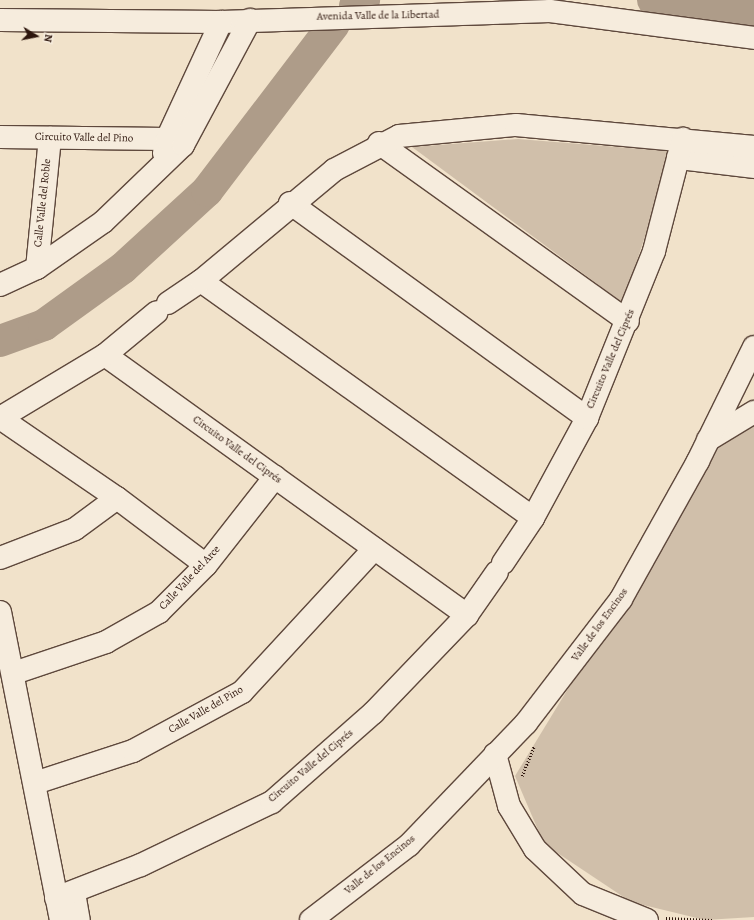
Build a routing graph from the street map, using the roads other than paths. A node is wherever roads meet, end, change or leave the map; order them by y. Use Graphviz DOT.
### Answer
graph roads {
  1 [pos="0,20"];
  2 [pos="250,20"];
  3 [pos="221,22"];
  4 [pos="754,38"];
  5 [pos="0,137"];
  6 [pos="50,138"];
  7 [pos="175,142"];
  8 [pos="379,143"];
  9 [pos="754,148"];
  10 [pos="680,149"];
  11 [pos="754,167"];
  12 [pos="290,203"];
  13 [pos="37,268"];
  14 [pos="201,281"];
  15 [pos="0,285"];
  16 [pos="628,321"];
  17 [pos="754,347"];
  18 [pos="105,355"];
  19 [pos="754,412"];
  20 [pos="0,418"];
  21 [pos="586,418"];
  22 [pos="708,440"];
  23 [pos="275,478"];
  24 [pos="117,498"];
  25 [pos="533,518"];
  26 [pos="374,549"];
  27 [pos="0,558"];
  28 [pos="206,565"];
  29 [pos="0,612"];
  30 [pos="467,615"];
  31 [pos="14,673"];
  32 [pos="495,754"];
  33 [pos="35,783"];
  34 [pos="65,896"];
  35 [pos="654,918"];
  36 [pos="61,920"];
  37 [pos="79,920"];
  38 [pos="311,920"];
  1 -- 3 [label="street, Avenida Valle de la Libertad"];
  2 -- 3 [label="street, Avenida Valle de la Libertad"];
  2 -- 4 [label="street, Avenida Valle de la Libertad"];
  2 -- 7 [label="street"];
  3 -- 7 [label="street"];
  5 -- 6 [label="street, Circuito Valle del Pino"];
  6 -- 7 [label="street, Circuito Valle del Pino"];
  6 -- 13 [label="street, Calle Valle del Roble"];
  7 -- 13 [label="street"];
  8 -- 10 [label="street"];
  8 -- 12 [label="street"];
  8 -- 16 [label="street"];
  9 -- 10 [label="street"];
  10 -- 11 [label="street"];
  10 -- 16 [label="street, Circuito Valle del Ciprés"];
  12 -- 14 [label="street"];
  12 -- 21 [label="street"];
  13 -- 15 [label="street"];
  14 -- 18 [label="street"];
  14 -- 25 [label="street"];
  16 -- 21 [label="street, Circuito Valle del Ciprés"];
  17 -- 22 [label="street, Valle de los Encinos"];
  18 -- 20 [label="street"];
  18 -- 23 [label="street, Circuito Valle del Ciprés"];
  19 -- 22 [label="street, Valle de los Encinos"];
  20 -- 24 [label="street"];
  21 -- 25 [label="street, Circuito Valle del Ciprés"];
  22 -- 32 [label="street, Valle de los Encinos"];
  23 -- 26 [label="street, Circuito Valle del Ciprés"];
  23 -- 28 [label="street, Calle Valle del Arce"];
  24 -- 27 [label="street"];
  24 -- 28 [label="street"];
  25 -- 30 [label="street, Circuito Valle del Ciprés"];
  26 -- 30 [label="street, Circuito Valle del Ciprés"];
  26 -- 33 [label="street, Calle Valle del Pino"];
  28 -- 31 [label="street, Calle Valle del Arce"];
  29 -- 31 [label="street"];
  30 -- 34 [label="street, Circuito Valle del Ciprés"];
  31 -- 33 [label="street"];
  32 -- 35 [label="street"];
  32 -- 38 [label="street, Valle de los Encinos"];
  33 -- 34 [label="street"];
  34 -- 36 [label="street"];
  34 -- 37 [label="street"];
}
